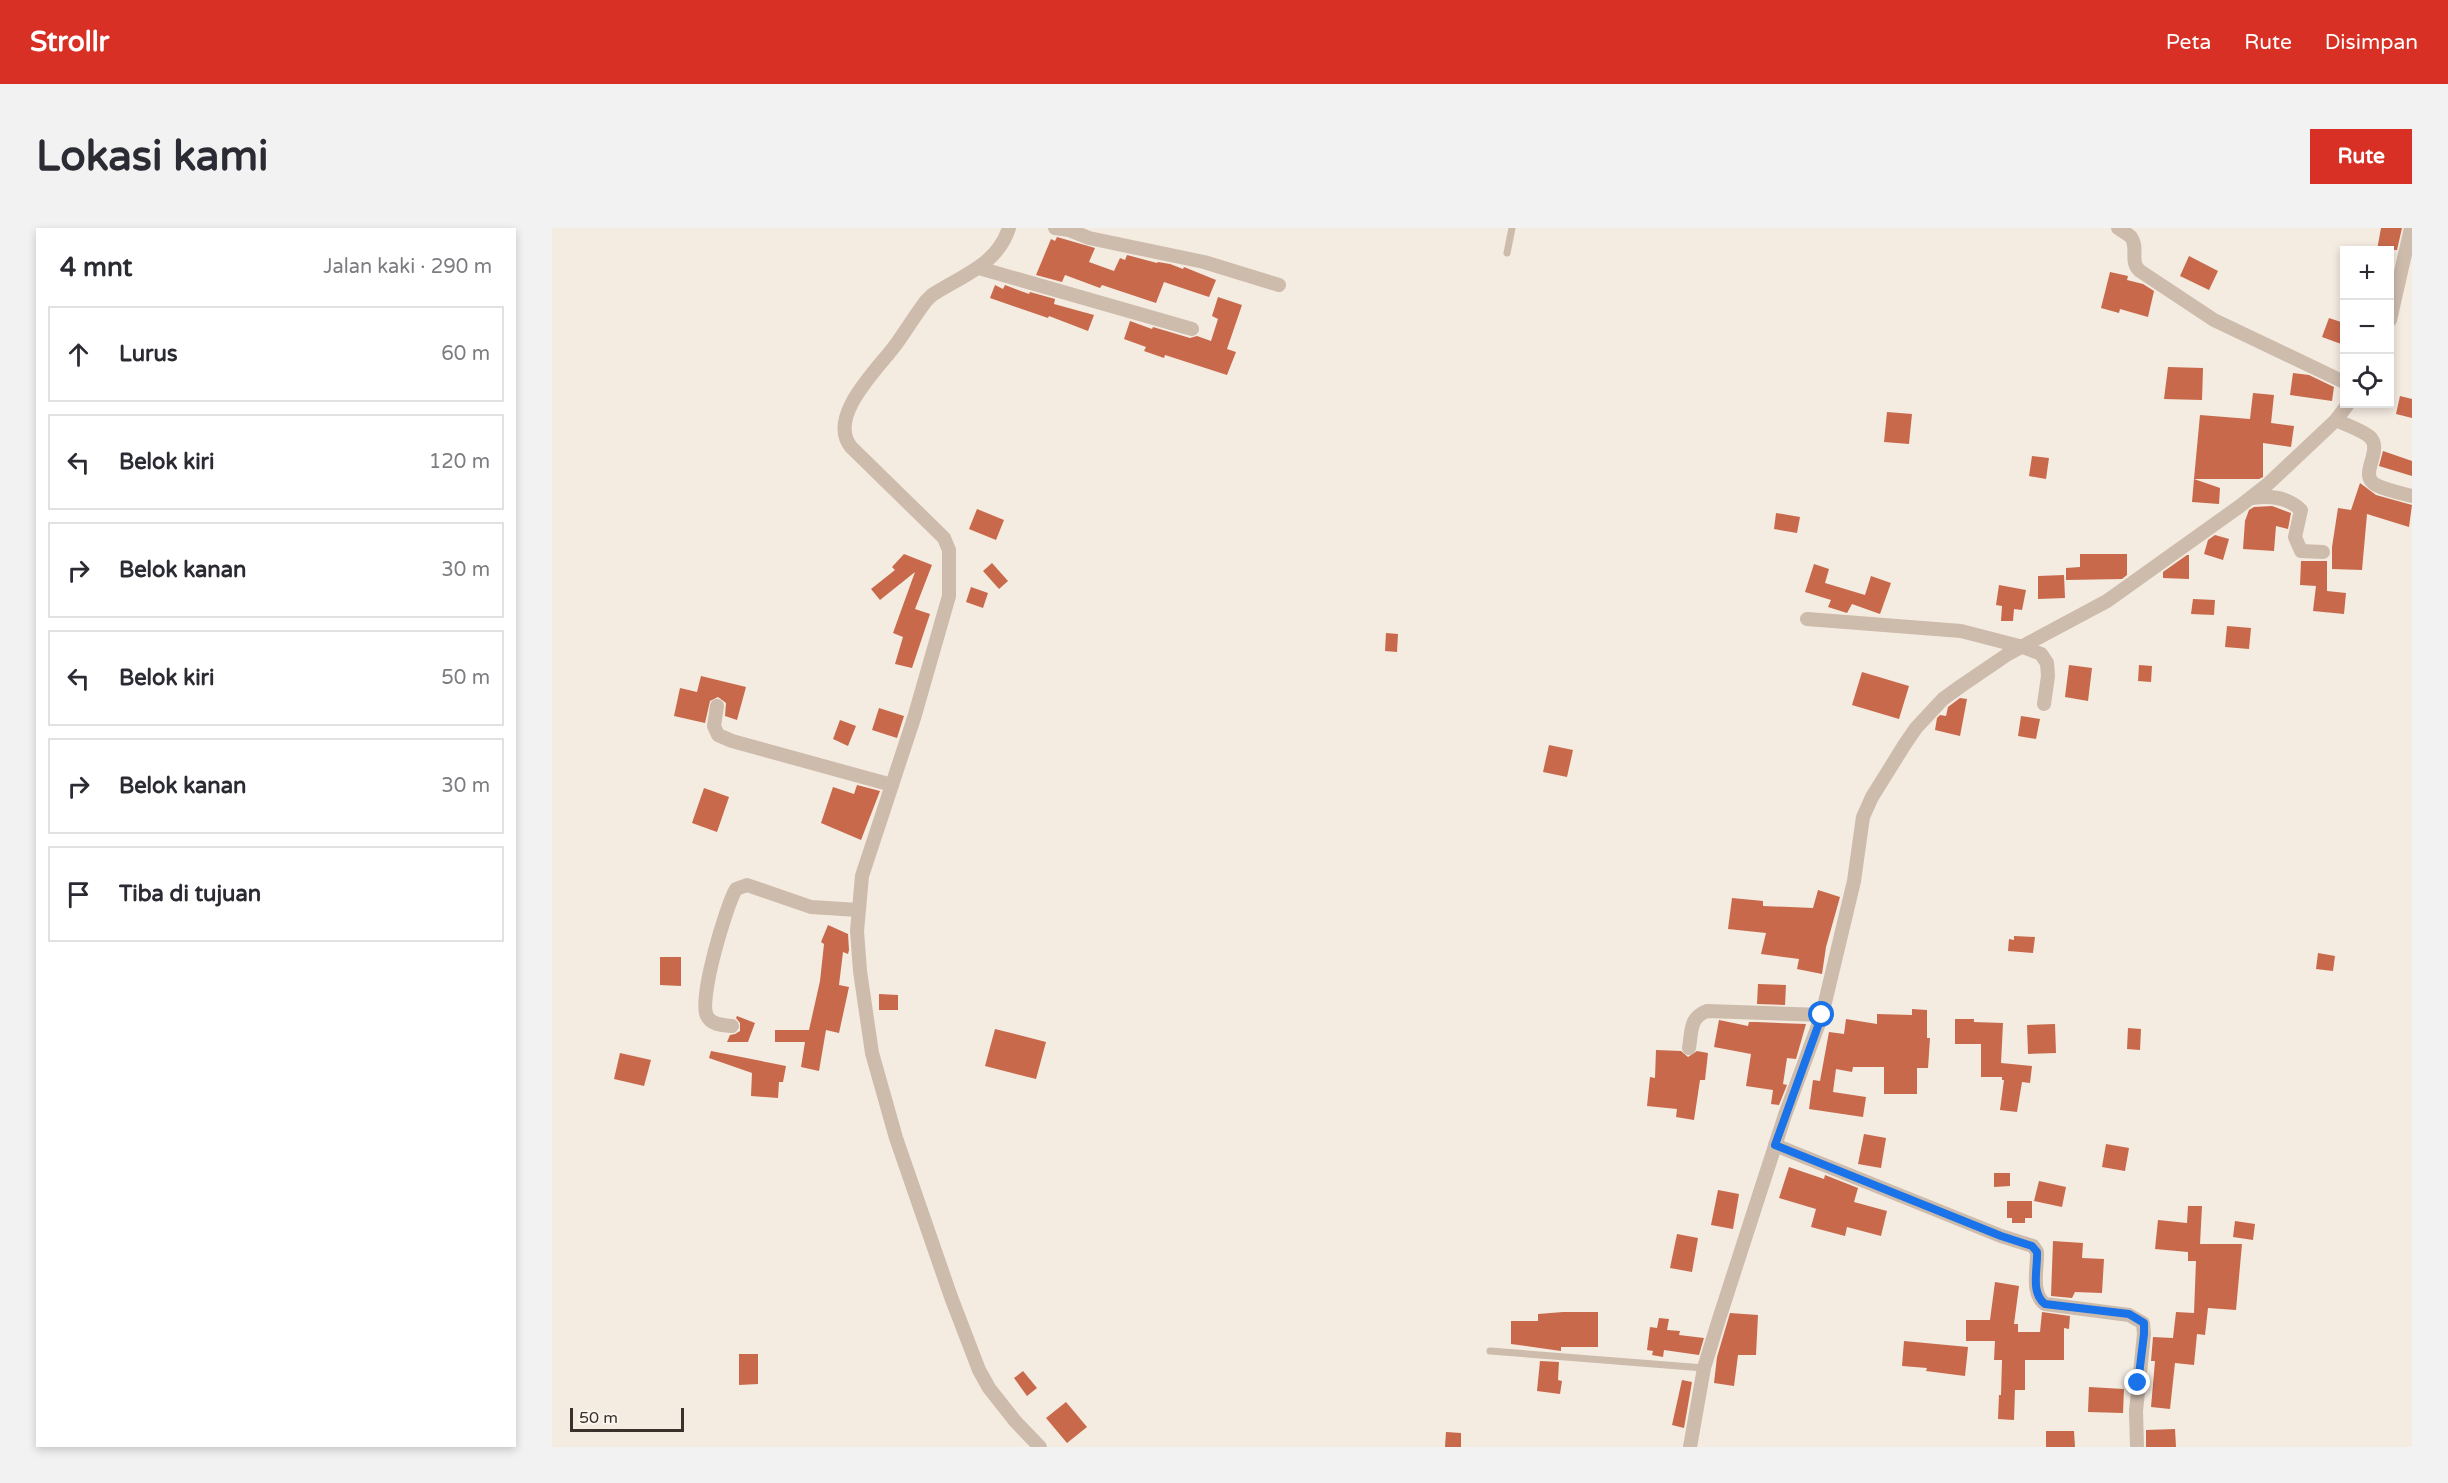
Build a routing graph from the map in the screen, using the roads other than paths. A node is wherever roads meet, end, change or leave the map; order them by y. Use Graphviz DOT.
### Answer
graph roads {
  1 [pos="1009,228"];
  2 [pos="1055,228"];
  3 [pos="1512,228"];
  4 [pos="2118,228"];
  5 [pos="2410,228"];
  6 [pos="1507,253"];
  7 [pos="979,268"];
  8 [pos="1279,285"];
  9 [pos="2394,302"];
  10 [pos="1192,329"];
  11 [pos="2340,380"];
  12 [pos="2345,408"];
  13 [pos="2336,420"];
  14 [pos="2412,496"];
  15 [pos="2249,499"];
  16 [pos="2323,552"];
  17 [pos="1807,619"];
  18 [pos="2023,647"];
  19 [pos="2044,704"];
  20 [pos="717,706"];
  21 [pos="892,785"];
  22 [pos="858,910"];
  23 [pos="1822,1015"];
  24 [pos="732,1026"];
  25 [pos="1689,1048"];
  26 [pos="1775,1145"];
  27 [pos="1490,1351"];
  28 [pos="1704,1368"];
  29 [pos="1040,1447"];
  30 [pos="1690,1447"];
  31 [pos="2138,1447"];
  1 -- 7 [label="street"];
  2 -- 8 [label="street"];
  3 -- 6 [label="lane"];
  4 -- 11 [label="street"];
  5 -- 9 [label="street"];
  7 -- 10 [label="street"];
  7 -- 21 [label="street"];
  12 -- 13 [label="street"];
  13 -- 14 [label="street"];
  13 -- 15 [label="street"];
  15 -- 16 [label="street"];
  15 -- 18 [label="street"];
  17 -- 18 [label="street"];
  18 -- 19 [label="street"];
  18 -- 23 [label="street"];
  20 -- 21 [label="street"];
  21 -- 22 [label="street"];
  22 -- 24 [label="street"];
  22 -- 29 [label="street"];
  23 -- 25 [label="street"];
  23 -- 26 [label="street"];
  26 -- 28 [label="street"];
  26 -- 31 [label="street"];
  27 -- 28 [label="lane"];
  28 -- 30 [label="street"];
}
